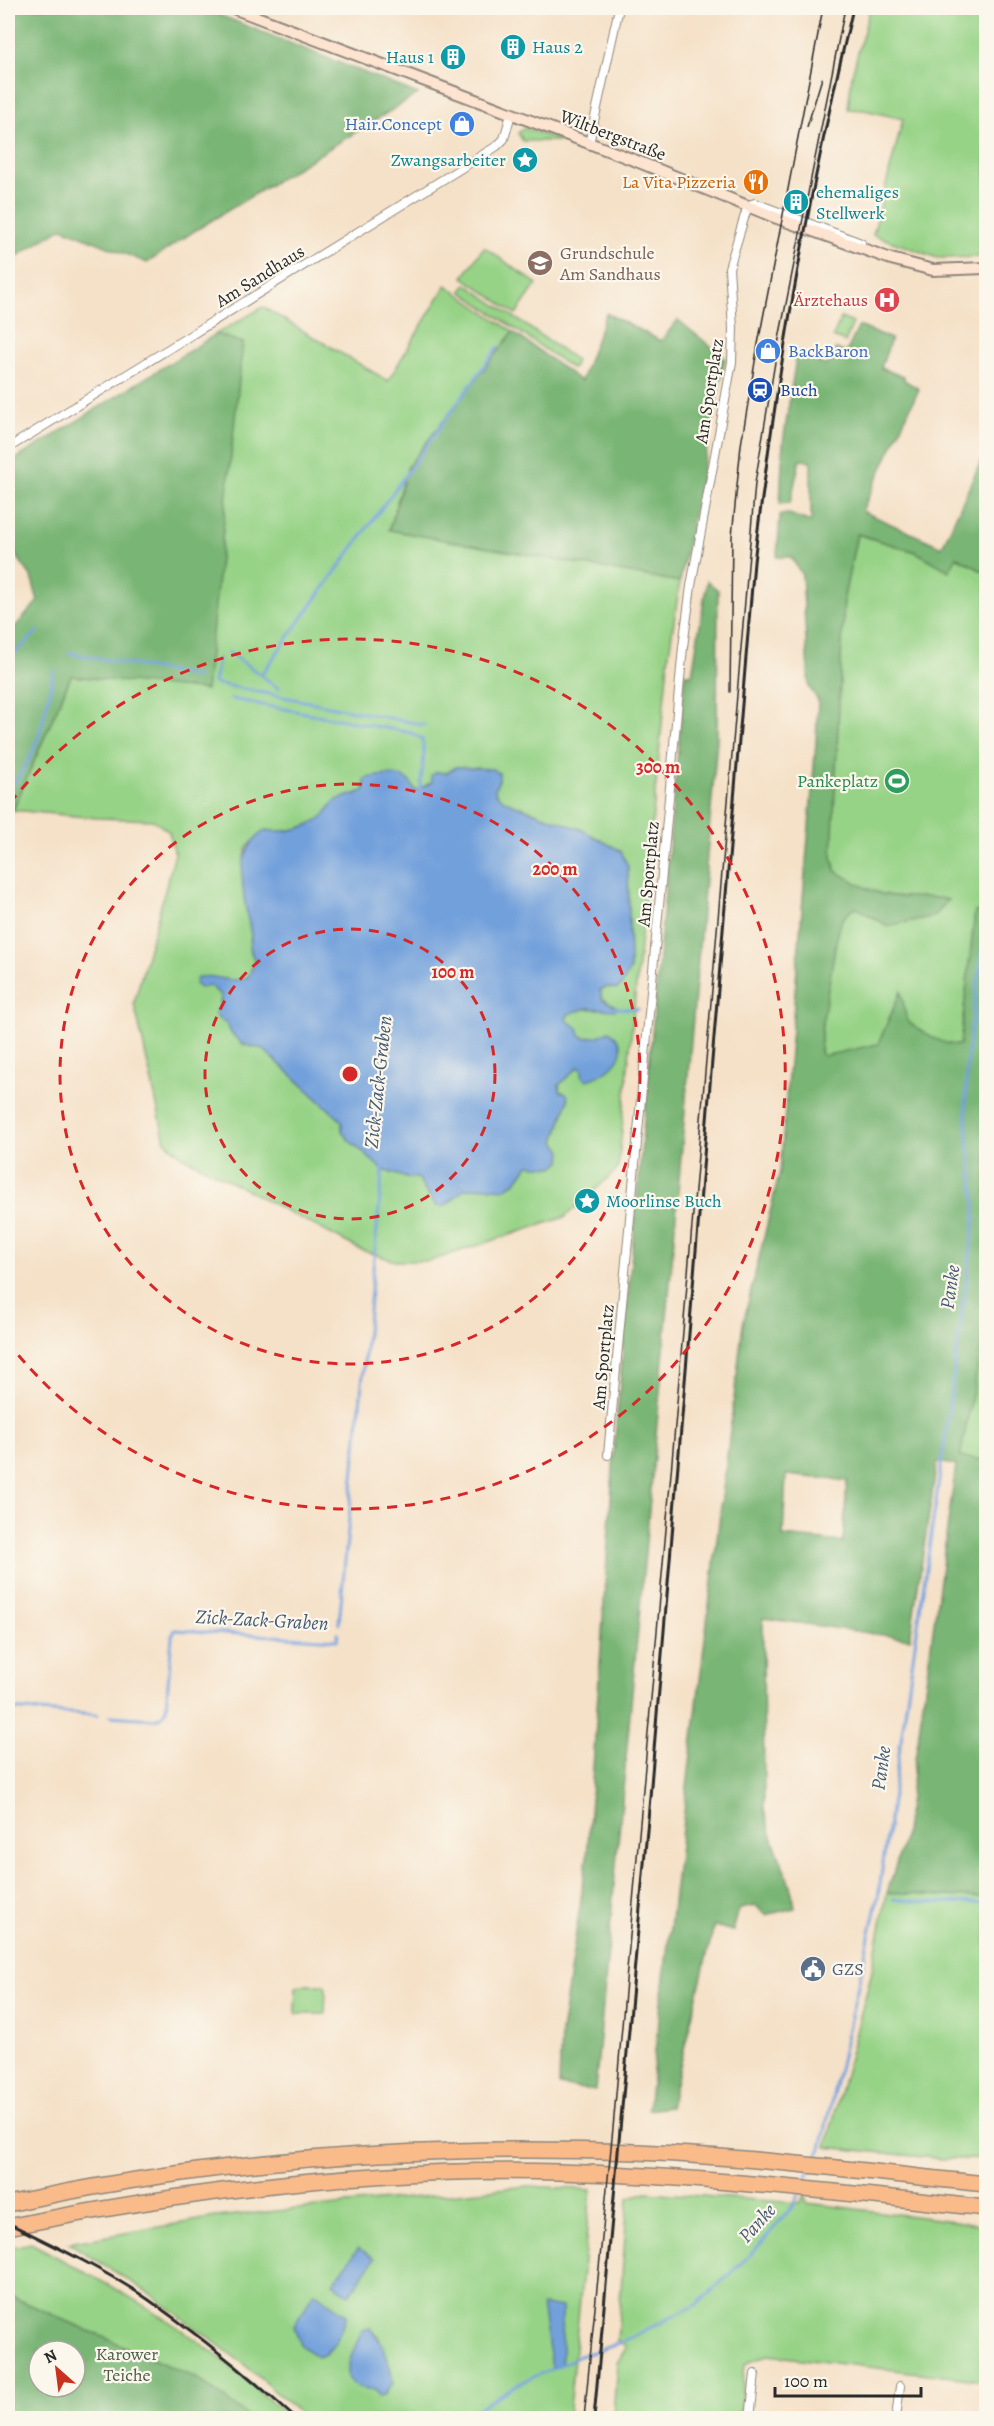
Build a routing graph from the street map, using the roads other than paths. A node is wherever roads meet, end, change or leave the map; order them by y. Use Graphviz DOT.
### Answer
graph roads {
  1 [pos="233,8"];
  2 [pos="619,8"];
  3 [pos="511,114"];
  4 [pos="589,144"];
  5 [pos="748,205"];
  6 [pos="987,268"];
  7 [pos="8,448"];
  8 [pos="608,1455"];
  9 [pos="987,2184"];
  10 [pos="8,2204"];
  11 [pos="987,2208"];
  12 [pos="8,2227"];
  13 [pos="755,2374"];
  14 [pos="900,2385"];
  15 [pos="750,2418"];
  16 [pos="896,2418"];
  1 -- 3 [label="main road, Wiltbergstraße"];
  2 -- 4 [label="street"];
  3 -- 4 [label="main road, Wiltbergstraße"];
  3 -- 7 [label="street, Am Sandhaus"];
  4 -- 5 [label="main road, Wiltbergstraße"];
  5 -- 6 [label="main road, Wiltbergstraße"];
  5 -- 8 [label="street, Am Sportplatz"];
  9 -- 10 [label="highway"];
  11 -- 12 [label="highway"];
  13 -- 15 [label="street"];
  14 -- 16 [label="street"];
}
